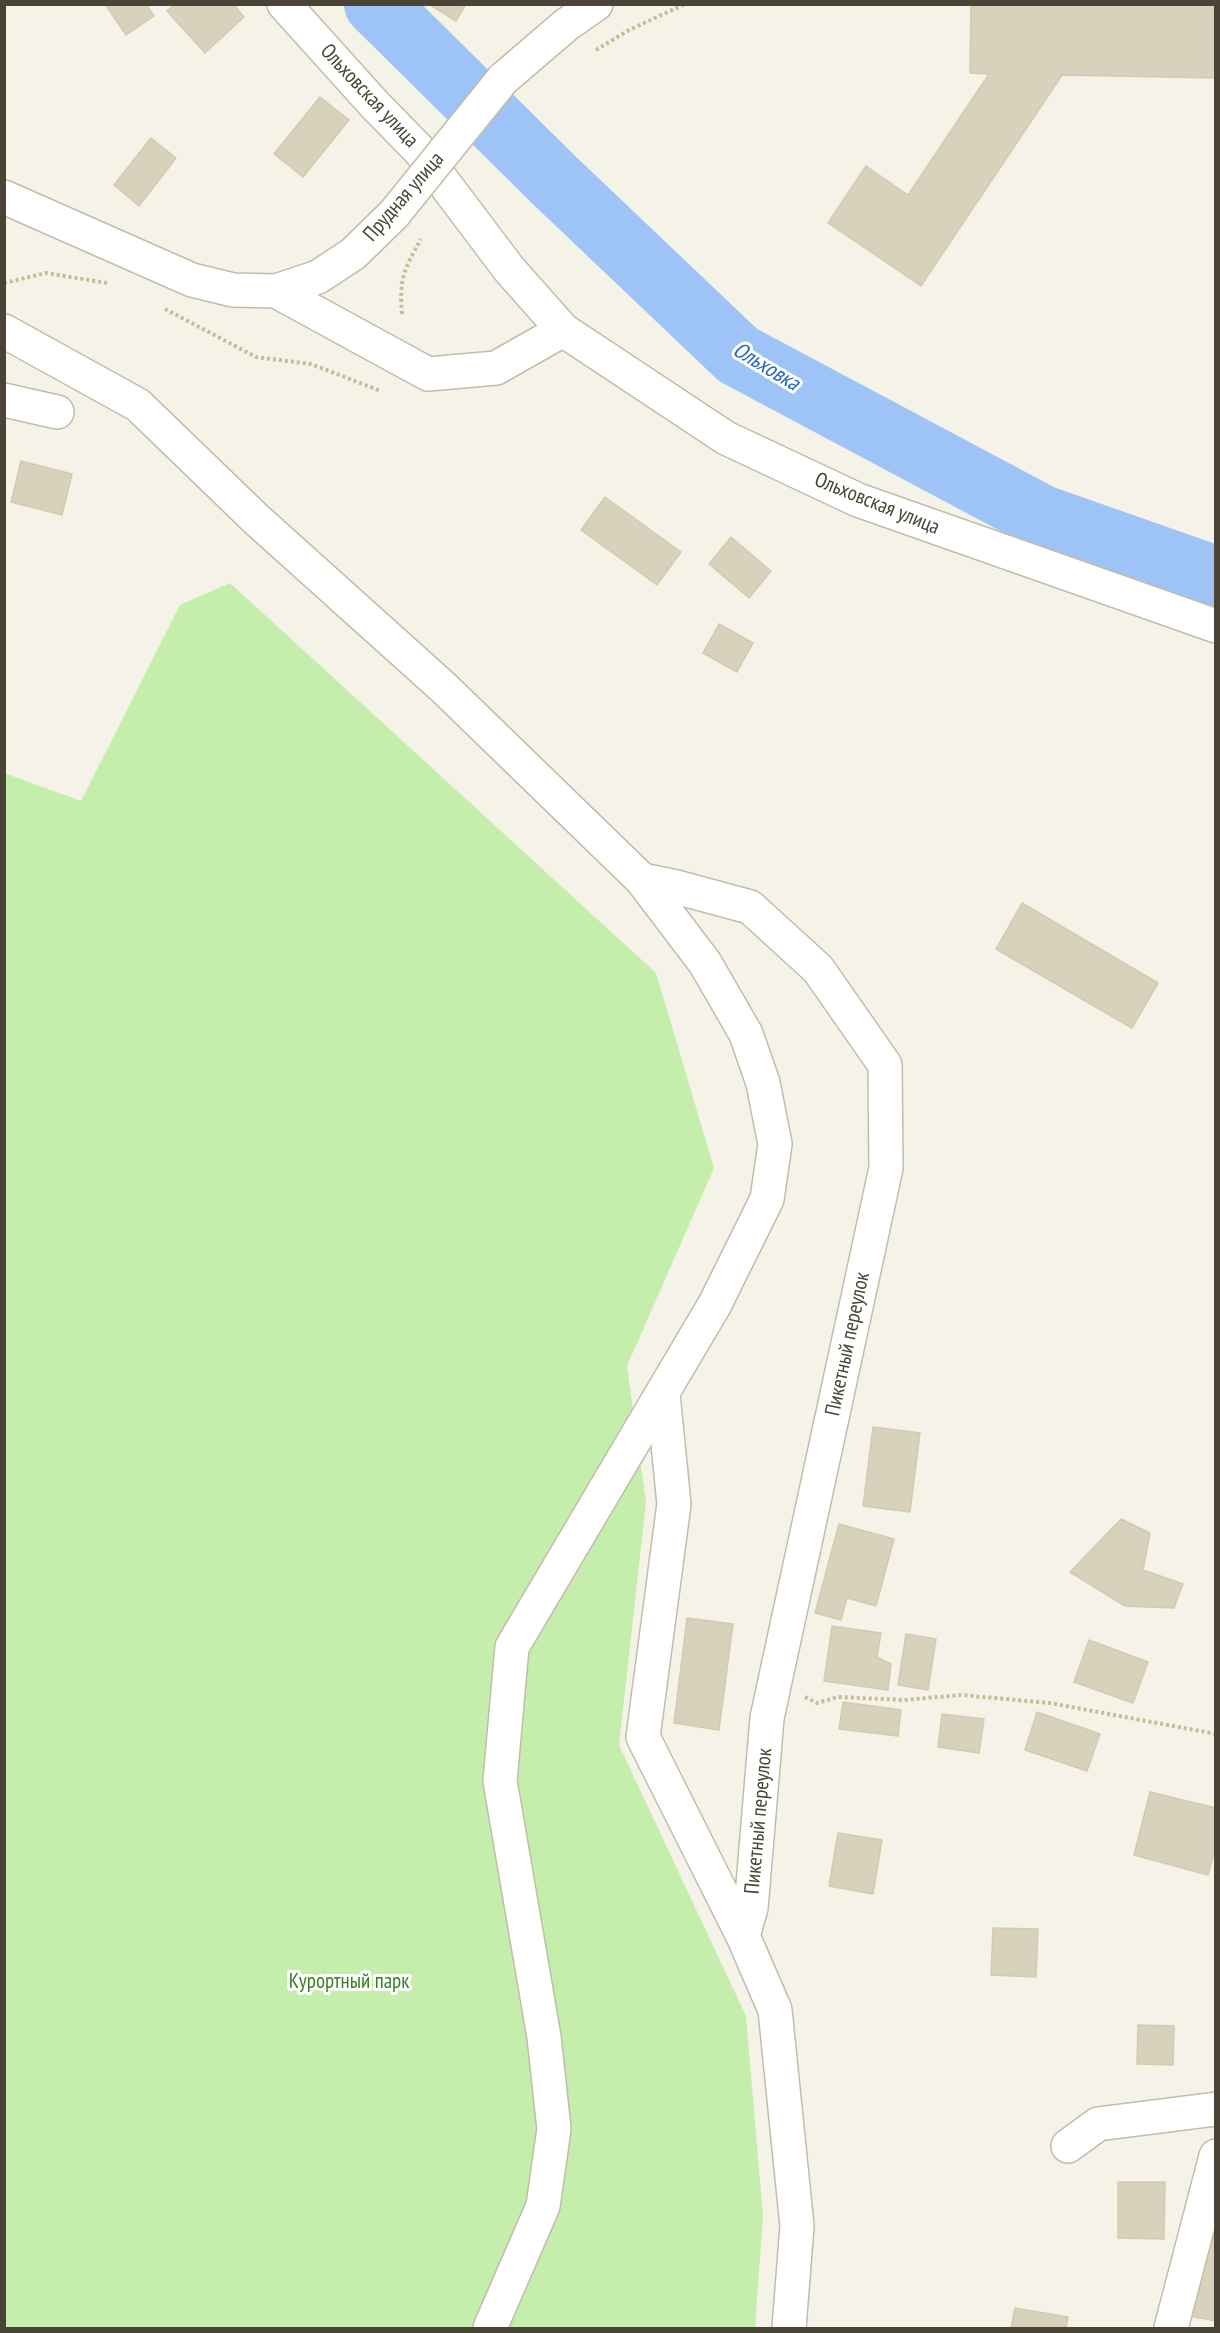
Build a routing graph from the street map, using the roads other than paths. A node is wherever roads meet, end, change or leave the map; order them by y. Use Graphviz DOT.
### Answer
graph roads {
  1 [pos="284,4"];
  2 [pos="596,4"];
  3 [pos="4,197"];
  4 [pos="276,291"];
  5 [pos="563,330"];
  6 [pos="4,332"];
  7 [pos="4,400"];
  8 [pos="57,412"];
  9 [pos="1215,626"];
  10 [pos="642,880"];
  11 [pos="663,1394"];
  12 [pos="743,1936"];
  13 [pos="1215,2109"];
  14 [pos="1068,2146"];
  15 [pos="1215,2156"];
  16 [pos="490,2328"];
  17 [pos="789,2328"];
  18 [pos="1171,2328"];
  1 -- 5 [label="street, Ольховская улица"];
  2 -- 4 [label="street, Прудная улица, bridge"];
  3 -- 4 [label="street, Прудная улица"];
  4 -- 5 [label="street"];
  5 -- 9 [label="street, Ольховская улица"];
  6 -- 10 [label="street"];
  7 -- 8 [label="street"];
  10 -- 11 [label="street"];
  10 -- 12 [label="street, Пикетный переулок"];
  11 -- 12 [label="street, Пикетный переулок"];
  11 -- 16 [label="street"];
  12 -- 17 [label="street, Пикетный переулок"];
  13 -- 14 [label="street"];
  15 -- 18 [label="street"];
}
